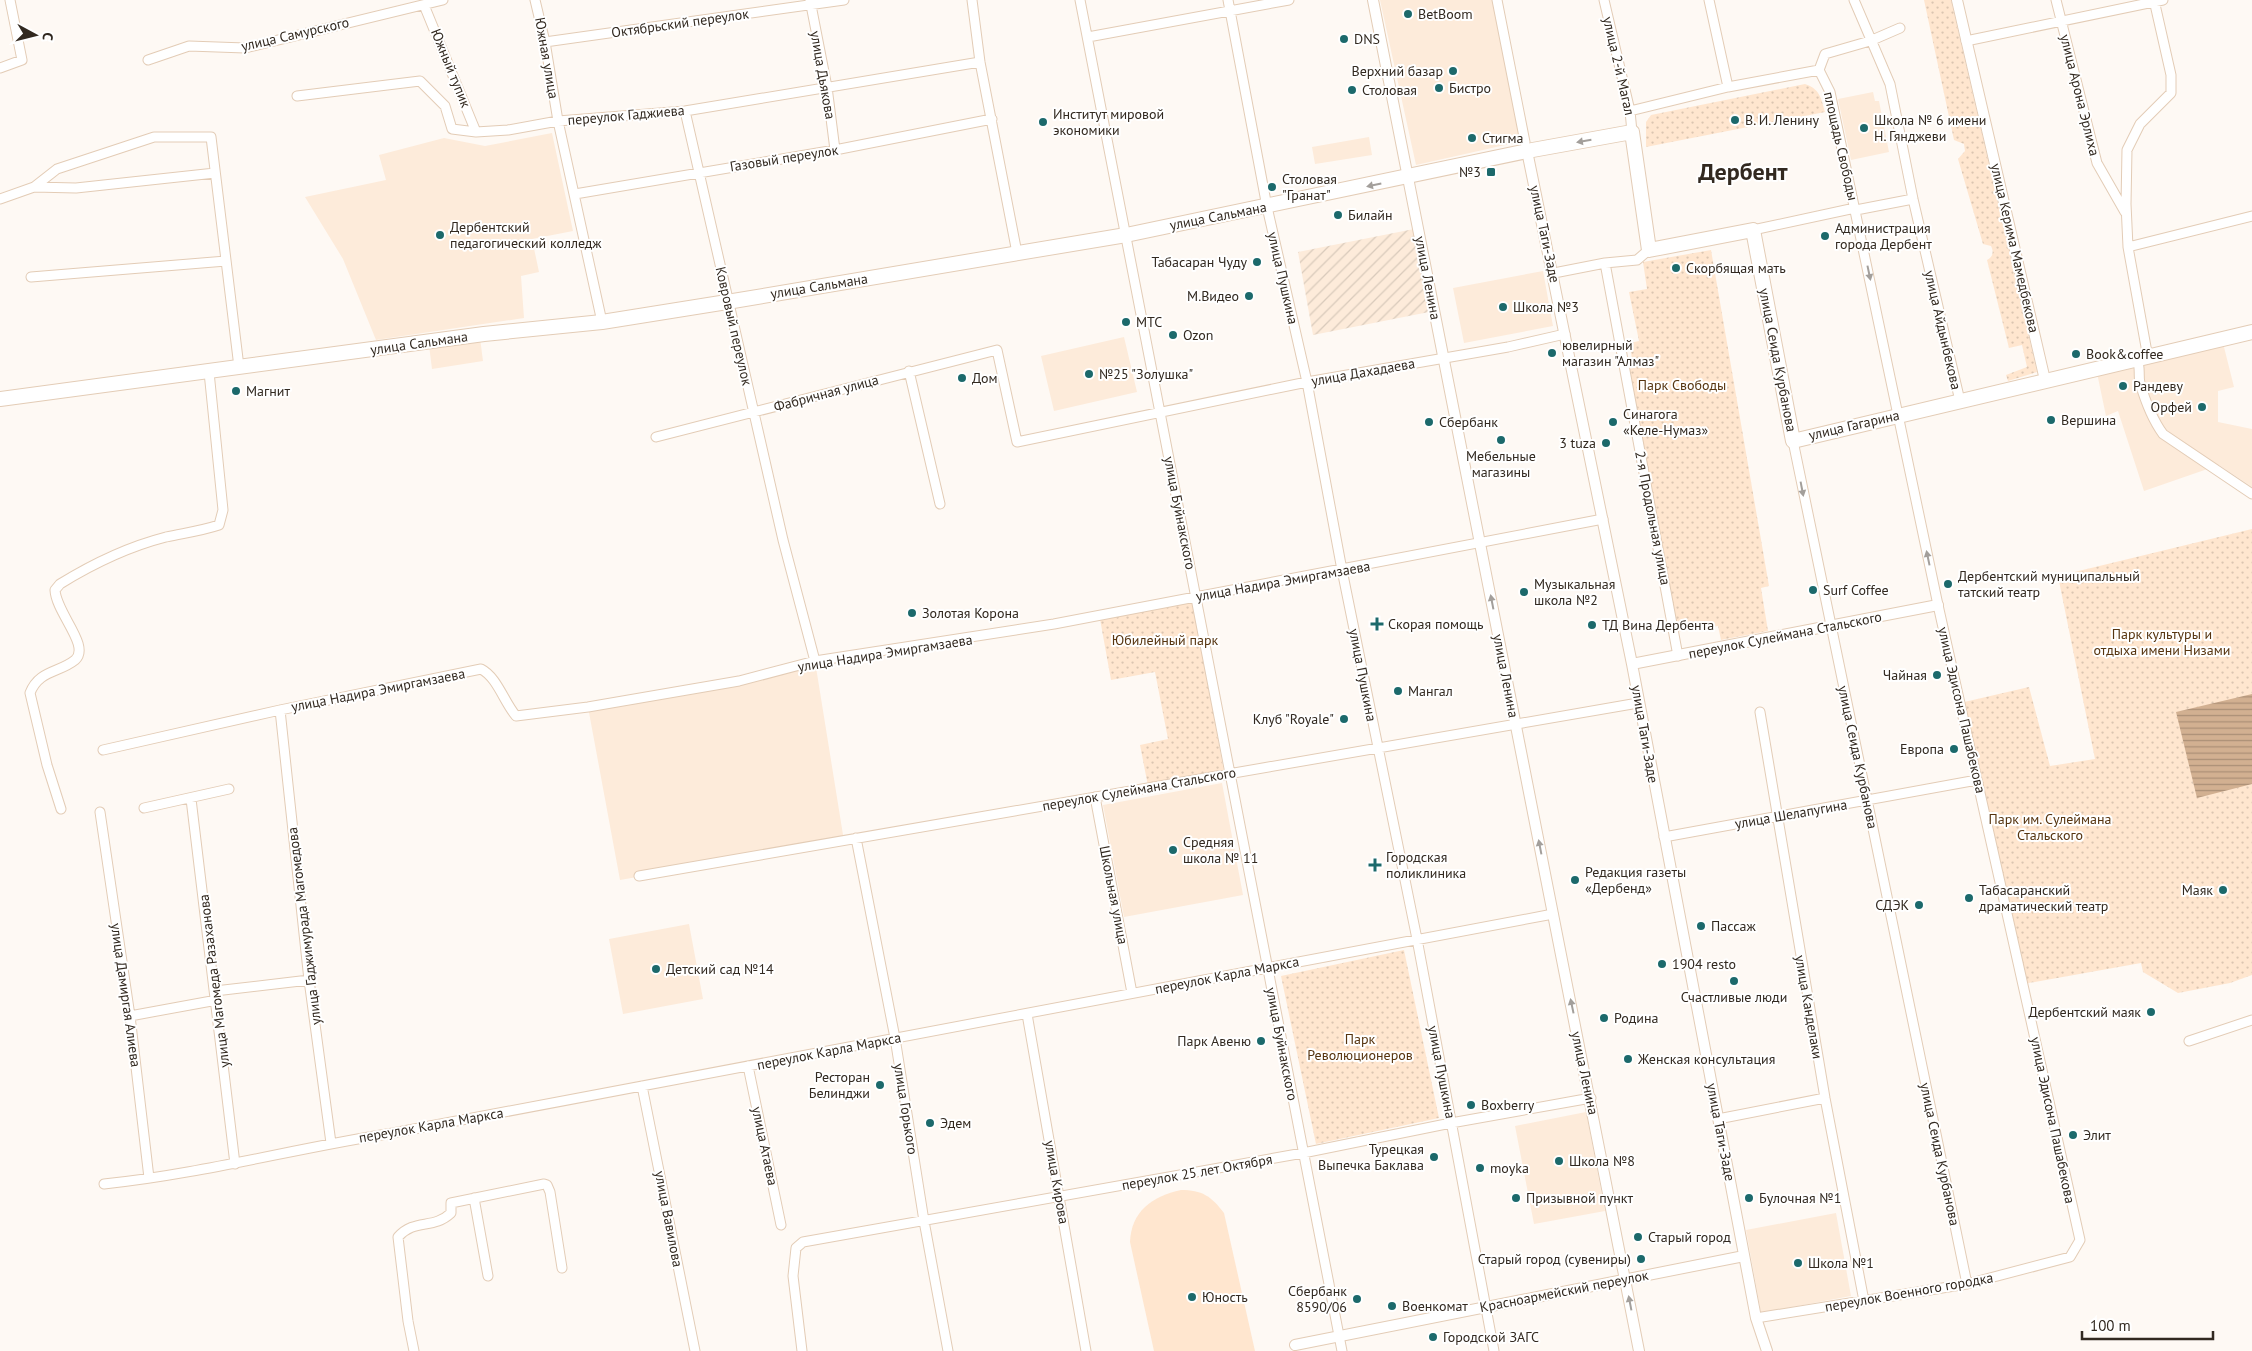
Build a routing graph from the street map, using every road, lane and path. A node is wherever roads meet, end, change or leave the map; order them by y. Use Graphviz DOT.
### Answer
graph roads {
  1 [pos="10,0"];
  2 [pos="443,0"];
  3 [pos="535,0"];
  4 [pos="844,0"];
  5 [pos="972,0"];
  6 [pos="1080,0"];
  7 [pos="1228,0"];
  8 [pos="1289,0"];
  9 [pos="1373,0"];
  10 [pos="1497,0"];
  11 [pos="1604,0"];
  12 [pos="1709,0"];
  13 [pos="1854,0"];
  14 [pos="1957,0"];
  15 [pos="2056,0"];
  16 [pos="2157,1"];
  17 [pos="810,2"];
  18 [pos="424,5"];
  19 [pos="1230,11"];
  20 [pos="2061,22"];
  21 [pos="1900,28"];
  22 [pos="1088,37"];
  23 [pos="1870,41"];
  24 [pos="1966,41"];
  25 [pos="545,42"];
  26 [pos="148,60"];
  27 [pos="980,62"];
  28 [pos="0,68"];
  29 [pos="1819,70"];
  30 [pos="827,87"];
  31 [pos="1728,87"];
  32 [pos="297,96"];
  33 [pos="685,110"];
  34 [pos="1630,111"];
  35 [pos="992,119"];
  36 [pos="558,121"];
  37 [pos="476,132"];
  38 [pos="1632,132"];
  39 [pos="1526,147"];
  40 [pos="835,150"];
  41 [pos="698,172"];
  42 [pos="215,173"];
  43 [pos="1408,177"];
  44 [pos="34,187"];
  45 [pos="575,194"];
  46 [pos="0,199"];
  47 [pos="1913,199"];
  48 [pos="1267,207"];
  49 [pos="1856,209"];
  50 [pos="2126,214"];
  51 [pos="2252,216"];
  52 [pos="1755,229"];
  53 [pos="1126,235"];
  54 [pos="2128,247"];
  55 [pos="1650,249"];
  56 [pos="1017,253"];
  57 [pos="226,261"];
  58 [pos="1605,263"];
  59 [pos="1554,273"];
  60 [pos="31,277"];
  61 [pos="727,302"];
  62 [pos="602,322"];
  63 [pos="2252,331"];
  64 [pos="1565,334"];
  65 [pos="997,350"];
  66 [pos="1445,358"];
  67 [pos="2143,359"];
  68 [pos="240,367"];
  69 [pos="909,371"];
  70 [pos="209,372"];
  71 [pos="2045,380"];
  72 [pos="1307,382"];
  73 [pos="0,399"];
  74 [pos="1960,400"];
  75 [pos="755,413"];
  76 [pos="1161,414"];
  77 [pos="1898,415"];
  78 [pos="656,437"];
  79 [pos="1793,441"];
  80 [pos="2252,494"];
  81 [pos="940,504"];
  82 [pos="1603,519"];
  83 [pos="1480,544"];
  84 [pos="1342,570"];
  85 [pos="1196,596"];
  86 [pos="1938,605"];
  87 [pos="1831,625"];
  88 [pos="1678,656"];
  89 [pos="815,661"];
  90 [pos="1632,664"];
  91 [pos="1638,703"];
  92 [pos="280,710"];
  93 [pos="1760,712"];
  94 [pos="1516,724"];
  95 [pos="1378,748"];
  96 [pos="103,750"];
  97 [pos="1230,774"];
  98 [pos="1977,780"];
  99 [pos="229,789"];
  100 [pos="1095,797"];
  101 [pos="191,799"];
  102 [pos="1867,800"];
  103 [pos="144,808"];
  104 [pos="61,809"];
  105 [pos="100,812"];
  106 [pos="1777,817"];
  107 [pos="1664,837"];
  108 [pos="856,838"];
  109 [pos="639,876"];
  110 [pos="1553,914"];
  111 [pos="1417,939"];
  112 [pos="1268,968"];
  113 [pos="309,980"];
  114 [pos="215,991"];
  115 [pos="1132,993"];
  116 [pos="217,1000"];
  117 [pos="1027,1014"];
  118 [pos="130,1016"];
  119 [pos="2252,1020"];
  120 [pos="895,1038"];
  121 [pos="2189,1041"];
  122 [pos="748,1066"];
  123 [pos="642,1086"];
  124 [pos="1591,1098"];
  125 [pos="1825,1098"];
  126 [pos="1718,1119"];
  127 [pos="1451,1123"];
  128 [pos="331,1142"];
  129 [pos="1304,1153"];
  130 [pos="235,1164"];
  131 [pos="148,1178"];
  132 [pos="104,1184"];
  133 [pos="1060,1197"];
  134 [pos="474,1198"];
  135 [pos="924,1221"];
  136 [pos="781,1225"];
  137 [pos="2080,1240"];
  138 [pos="1744,1256"];
  139 [pos="562,1268"];
  140 [pos="488,1276"];
  141 [pos="1625,1278"];
  142 [pos="1967,1284"];
  143 [pos="1864,1301"];
  144 [pos="1486,1307"];
  145 [pos="1756,1318"];
  146 [pos="1339,1336"];
  147 [pos="1295,1345"];
  148 [pos="414,1351"];
  149 [pos="695,1351"];
  150 [pos="802,1351"];
  151 [pos="948,1351"];
  152 [pos="1086,1351"];
  153 [pos="1342,1351"];
  154 [pos="1494,1351"];
  155 [pos="1640,1351"];
  156 [pos="1767,1351"];
  1 -- 28 [label="street"];
  2 -- 18 [label="street, улица Самурского"];
  3 -- 25 [label="street, Южная улица"];
  4 -- 17 [label="street, Октябрьский переулок"];
  5 -- 27 [label="street"];
  6 -- 22 [label="street, улица Буйнакского"];
  7 -- 19 [label="street, улица Пушкина"];
  8 -- 19 [label="street"];
  9 -- 43 [label="street, улица Ленина"];
  10 -- 39 [label="street, улица Таги-Заде"];
  11 -- 34 [label="street, улица 2-й Магал"];
  12 -- 31 [label="street"];
  13 -- 23 [label="street, улица Айдынбекова"];
  14 -- 24 [label="street, улица Керима Мамедбекова"];
  15 -- 20 [label="street, улица Арона Эрлиха"];
  16 -- 20 [label="street"];
  16 -- 50 [label="street"];
  17 -- 25 [label="street, Октябрьский переулок"];
  17 -- 30 [label="street, улица Дьякова"];
  18 -- 26 [label="street, улица Самурского"];
  18 -- 37 [label="street, Южный тупик"];
  19 -- 22 [label="street"];
  19 -- 48 [label="street, улица Пушкина"];
  20 -- 24 [label="street"];
  20 -- 50 [label="street, улица Арона Эрлиха"];
  21 -- 23 [label="street"];
  22 -- 53 [label="street, улица Буйнакского"];
  23 -- 29 [label="street"];
  23 -- 47 [label="street, улица Айдынбекова"];
  24 -- 71 [label="street, улица Керима Мамедбекова"];
  25 -- 36 [label="street, Южная улица"];
  27 -- 30 [label="street, переулок Гаджиева"];
  27 -- 35 [label="street"];
  29 -- 31 [label="street"];
  29 -- 49 [label="street, площадь Свободы"];
  30 -- 33 [label="street, переулок Гаджиева"];
  30 -- 40 [label="street, улица Дьякова"];
  31 -- 34 [label="street"];
  32 -- 37 [label="street, переулок Гаджиева"];
  33 -- 36 [label="street, переулок Гаджиева"];
  33 -- 41 [label="street, Ковровый переулок"];
  34 -- 38 [label="street, улица 2-й Магал"];
  35 -- 40 [label="street, Газовый переулок"];
  35 -- 56 [label="street"];
  36 -- 37 [label="street, переулок Гаджиева"];
  36 -- 45 [label="street, Южная улица"];
  38 -- 39 [label="main road, улица Сальмана, one-way"];
  38 -- 55 [label="main road"];
  39 -- 43 [label="main road, улица Сальмана"];
  39 -- 59 [label="street, улица Таги-Заде"];
  40 -- 41 [label="street, Газовый переулок"];
  41 -- 45 [label="street, Газовый переулок"];
  41 -- 61 [label="street, Ковровый переулок"];
  42 -- 44 [label="street"];
  42 -- 44 [label="street"];
  42 -- 57 [label="street"];
  43 -- 48 [label="main road, улица Сальмана, one-way"];
  43 -- 66 [label="street, улица Ленина"];
  44 -- 46 [label="street"];
  45 -- 62 [label="street, Южная улица"];
  47 -- 49 [label="street"];
  47 -- 74 [label="street, улица Айдынбекова"];
  48 -- 53 [label="main road, улица Сальмана"];
  48 -- 72 [label="street, улица Пушкина"];
  49 -- 52 [label="street, площадь Свободы"];
  49 -- 77 [label="street, улица Эдисона Пашабекова, one-way"];
  50 -- 54 [label="street"];
  51 -- 54 [label="street"];
  52 -- 55 [label="main road, площадь Свободы"];
  52 -- 77 [label="main road, улица Гагарина"];
  52 -- 79 [label="main road, улица Сеида Курбанова"];
  53 -- 56 [label="main road, улица Сальмана"];
  53 -- 76 [label="street, улица Буйнакского"];
  54 -- 67 [label="street"];
  55 -- 58 [label="street"];
  56 -- 61 [label="main road, улица Сальмана"];
  57 -- 60 [label="street"];
  57 -- 68 [label="street"];
  58 -- 59 [label="street"];
  58 -- 88 [label="street, 2-я Продольная улица"];
  59 -- 64 [label="street, улица Таги-Заде"];
  61 -- 62 [label="main road, улица Сальмана"];
  61 -- 75 [label="street, Ковровый переулок"];
  62 -- 68 [label="main road, улица Сальмана"];
  63 -- 67 [label="main road, улица Гагарина"];
  64 -- 66 [label="street, улица Дахадаева"];
  64 -- 82 [label="street, улица Таги-Заде"];
  65 -- 69 [label="street, Фабричная улица"];
  65 -- 76 [label="street, улица Дахадаева"];
  66 -- 72 [label="street, улица Дахадаева"];
  66 -- 83 [label="street, улица Ленина"];
  67 -- 71 [label="main road, улица Гагарина"];
  67 -- 74 [label="main road, улица Гагарина"];
  67 -- 80 [label="street"];
  68 -- 70 [label="main road, улица Сальмана"];
  69 -- 75 [label="street, Фабричная улица"];
  69 -- 81 [label="street"];
  70 -- 73 [label="main road, улица Сальмана"];
  70 -- 104 [label="street"];
  71 -- 74 [label="main road, улица Гагарина"];
  72 -- 76 [label="street, улица Дахадаева"];
  72 -- 84 [label="street, улица Пушкина"];
  74 -- 77 [label="main road, улица Гагарина"];
  75 -- 78 [label="street, Фабричная улица"];
  75 -- 89 [label="street, Ковровый переулок"];
  76 -- 85 [label="street, улица Буйнакского"];
  77 -- 79 [label="main road, улица Гагарина"];
  86 -- 77 [label="street, улица Эдисона Пашабекова, one-way"];
  79 -- 87 [label="street, улица Сеида Курбанова, one-way"];
  82 -- 83 [label="street, улица Надира Эмиргамзаева"];
  82 -- 90 [label="street, улица Таги-Заде"];
  83 -- 84 [label="street, улица Надира Эмиргамзаева"];
  94 -- 83 [label="street, улица Ленина, one-way"];
  84 -- 85 [label="street, улица Надира Эмиргамзаева"];
  84 -- 95 [label="street, улица Пушкина"];
  85 -- 89 [label="street, улица Надира Эмиргамзаева"];
  85 -- 97 [label="street, улица Буйнакского"];
  86 -- 87 [label="street, переулок Сулеймана Стальского"];
  86 -- 98 [label="street, улица Эдисона Пашабекова"];
  87 -- 88 [label="street, переулок Сулеймана Стальского"];
  87 -- 102 [label="street, улица Сеида Курбанова"];
  88 -- 90 [label="street, переулок Сулеймана Стальского"];
  89 -- 92 [label="street, улица Надира Эмиргамзаева"];
  90 -- 91 [label="street, улица Таги-Заде"];
  91 -- 94 [label="street, переулок Сулеймана Стальского"];
  91 -- 107 [label="street, улица Таги-Заде"];
  92 -- 96 [label="street, улица Надира Эмиргамзаева"];
  92 -- 113 [label="street, улица Гаджимурада Магомедова"];
  93 -- 106 [label="street, улица Канделаки"];
  94 -- 95 [label="street, переулок Сулеймана Стальского"];
  110 -- 94 [label="street, улица Ленина, one-way"];
  95 -- 97 [label="street, переулок Сулеймана Стальского"];
  95 -- 111 [label="street, улица Пушкина"];
  97 -- 100 [label="street, переулок Сулеймана Стальского"];
  97 -- 112 [label="street, улица Буйнакского"];
  98 -- 102 [label="street, улица Шелапугина"];
  98 -- 137 [label="street, улица Эдисона Пашабекова"];
  99 -- 101 [label="street"];
  100 -- 108 [label="street, переулок Сулеймана Стальского"];
  100 -- 115 [label="street, Школьная улица"];
  101 -- 103 [label="street"];
  101 -- 114 [label="street, улица Магомеда Разаханова"];
  102 -- 106 [label="street, улица Шелапугина"];
  102 -- 142 [label="street, улица Сеида Курбанова"];
  105 -- 118 [label="street, улица Дамиргая Алиева"];
  106 -- 107 [label="street, улица Шелапугина"];
  106 -- 125 [label="street, улица Канделаки"];
  107 -- 126 [label="street, улица Таги-Заде"];
  108 -- 109 [label="street, переулок Сулеймана Стальского"];
  108 -- 120 [label="street, улица Горького"];
  110 -- 111 [label="street, переулок Карла Маркса"];
  124 -- 110 [label="street, улица Ленина, one-way"];
  111 -- 112 [label="street, переулок Карла Маркса"];
  111 -- 127 [label="street, улица Пушкина"];
  112 -- 115 [label="street, переулок Карла Маркса"];
  112 -- 129 [label="street, улица Буйнакского"];
  113 -- 114 [label="street"];
  113 -- 128 [label="street, улица Гаджимурада Магомедова"];
  114 -- 116 [label="street, улица Магомеда Разаханова"];
  115 -- 117 [label="street, переулок Карла Маркса"];
  116 -- 118 [label="street"];
  116 -- 130 [label="street, улица Магомеда Разаханова"];
  117 -- 120 [label="street, переулок Карла Маркса"];
  117 -- 133 [label="street, улица Кирова"];
  118 -- 131 [label="street, улица Дамиргая Алиева"];
  119 -- 121 [label="street"];
  120 -- 122 [label="street, переулок Карла Маркса"];
  120 -- 135 [label="street, улица Горького"];
  122 -- 123 [label="street, переулок Карла Маркса"];
  122 -- 136 [label="street, улица Атаева"];
  123 -- 128 [label="street, переулок Карла Маркса"];
  123 -- 149 [label="street, улица Вавилова"];
  124 -- 127 [label="street, переулок 25 лет Октября"];
  124 -- 141 [label="street, улица Ленина"];
  125 -- 126 [label="street"];
  125 -- 143 [label="street, улица Канделаки"];
  126 -- 138 [label="street, улица Таги-Заде"];
  127 -- 129 [label="street, переулок 25 лет Октября"];
  127 -- 144 [label="street, улица Пушкина"];
  128 -- 130 [label="street, переулок Карла Маркса"];
  129 -- 133 [label="street, переулок 25 лет Октября"];
  129 -- 146 [label="street, улица Буйнакского"];
  130 -- 131 [label="street, переулок Карла Маркса"];
  131 -- 132 [label="street, переулок Карла Маркса"];
  133 -- 135 [label="street, переулок 25 лет Октября"];
  133 -- 152 [label="street, улица Кирова"];
  134 -- 139 [label="street"];
  134 -- 140 [label="street"];
  134 -- 148 [label="street"];
  135 -- 150 [label="street, переулок 25 лет Октября"];
  135 -- 151 [label="street, улица Горького"];
  137 -- 142 [label="street, переулок Военного городка"];
  138 -- 141 [label="street, Красноармейский переулок"];
  138 -- 145 [label="street, улица Таги-Заде"];
  141 -- 144 [label="street, Красноармейский переулок"];
  155 -- 141 [label="street, улица Ленина, one-way"];
  142 -- 143 [label="street, переулок Военного городка"];
  143 -- 145 [label="street, переулок Военного городка"];
  144 -- 146 [label="street, Красноармейский переулок"];
  144 -- 154 [label="street, улица Пушкина"];
  145 -- 156 [label="street, улица Таги-Заде"];
  146 -- 147 [label="street, Красноармейский переулок"];
  146 -- 153 [label="street, улица Буйнакского"];
}
